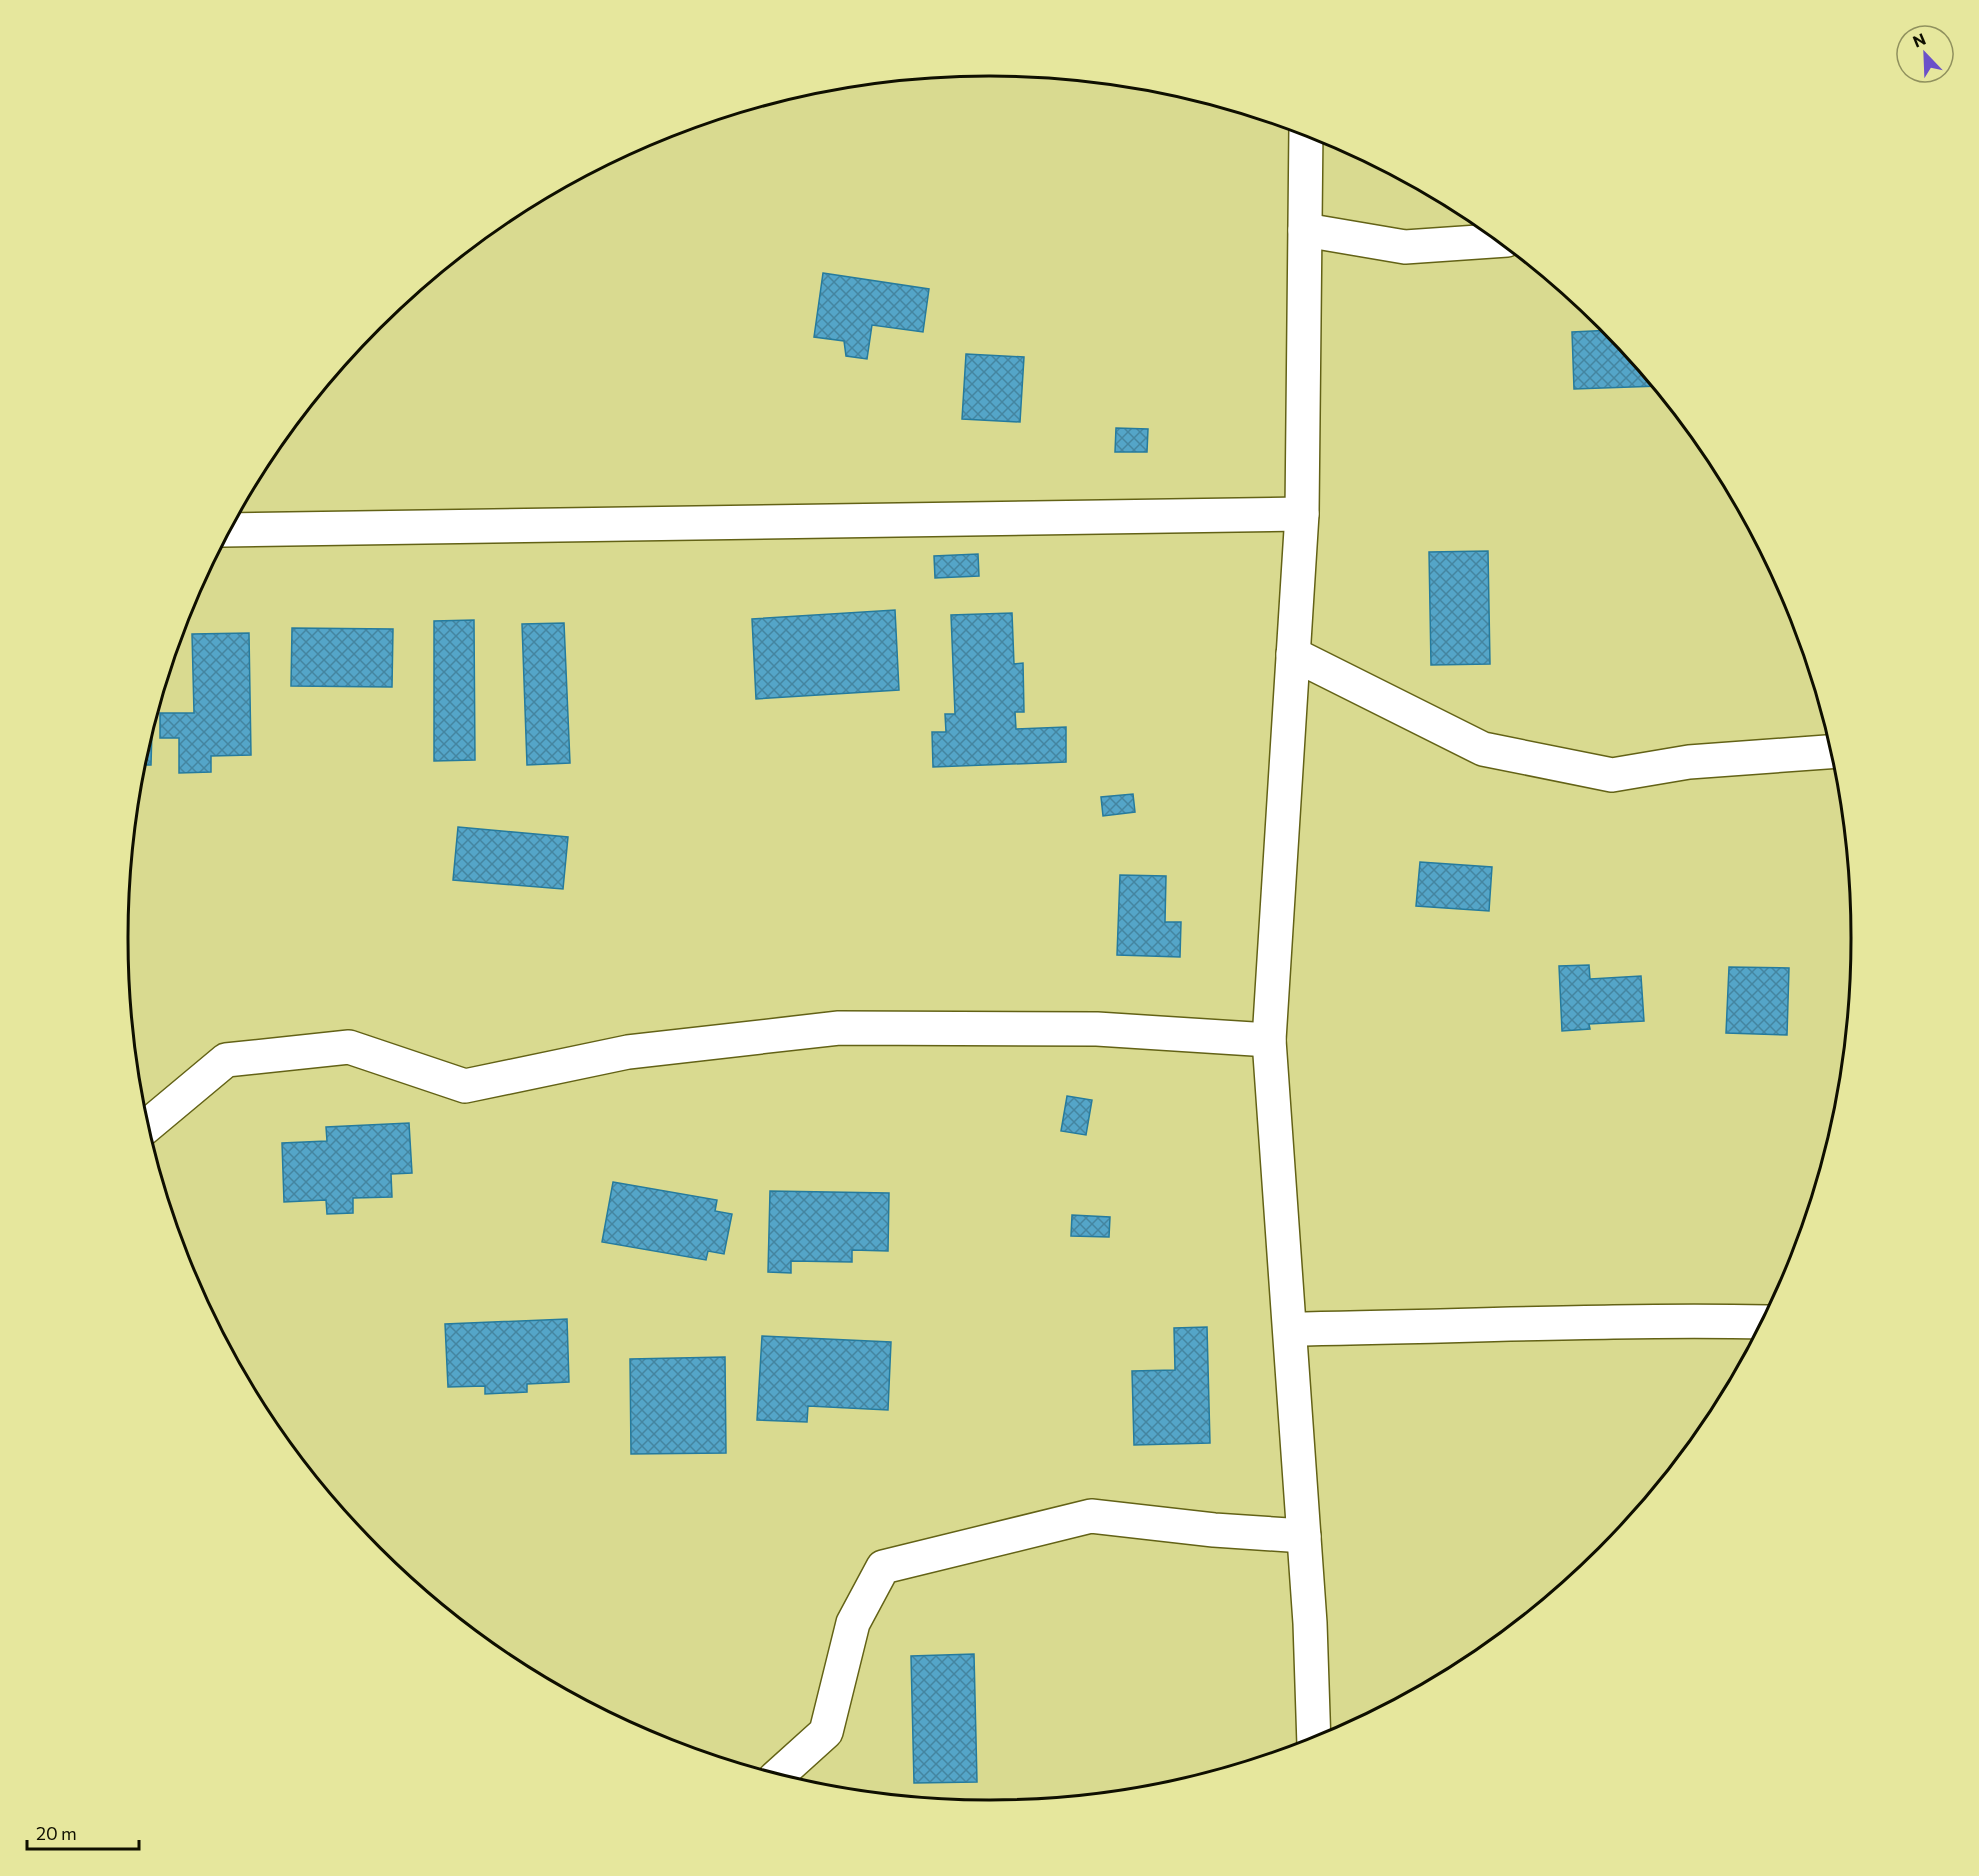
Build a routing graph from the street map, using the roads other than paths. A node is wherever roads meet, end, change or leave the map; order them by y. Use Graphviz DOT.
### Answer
graph roads {
  1 [pos="1306,137"];
  2 [pos="1305,230"];
  3 [pos="1494,241"];
  4 [pos="1302,514"];
  5 [pos="231,530"];
  6 [pos="1293,654"];
  7 [pos="1830,752"];
  8 [pos="1269,1040"];
  9 [pos="149,1124"];
  10 [pos="1760,1322"];
  11 [pos="1290,1329"];
  12 [pos="1304,1536"];
  13 [pos="1314,1736"];
  14 [pos="780,1773"];
  1 -- 2 [label="street"];
  2 -- 3 [label="street"];
  2 -- 4 [label="street"];
  4 -- 5 [label="street"];
  4 -- 6 [label="street"];
  6 -- 7 [label="street"];
  6 -- 8 [label="street"];
  8 -- 9 [label="street"];
  8 -- 11 [label="street"];
  10 -- 11 [label="street"];
  11 -- 12 [label="street"];
  12 -- 13 [label="street"];
  12 -- 14 [label="street"];
}
